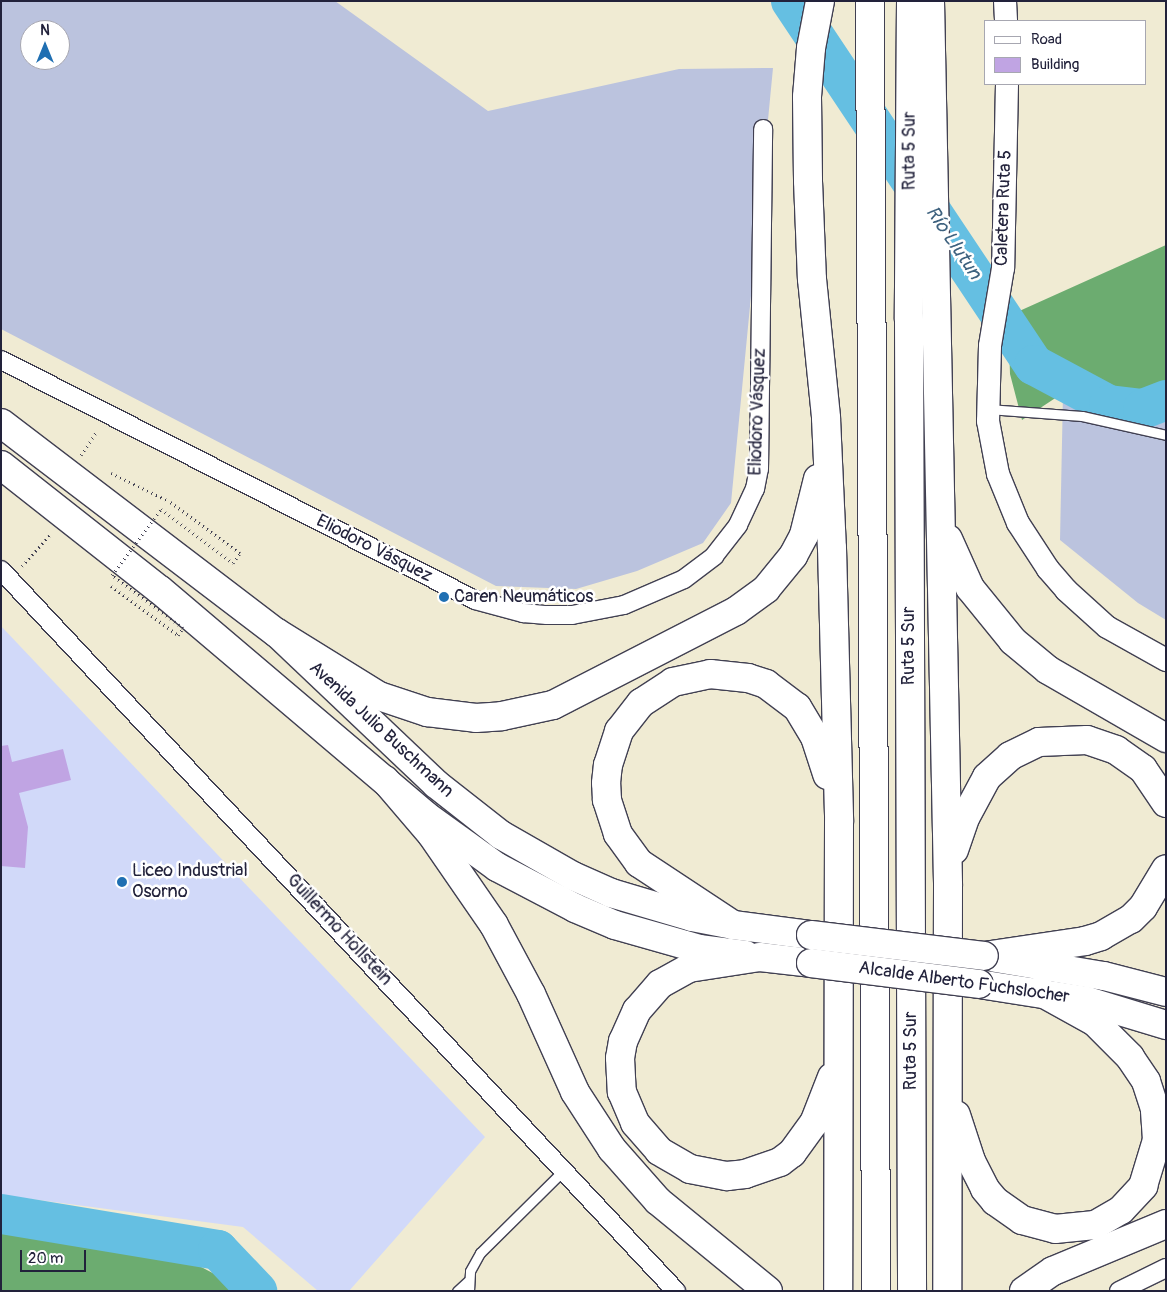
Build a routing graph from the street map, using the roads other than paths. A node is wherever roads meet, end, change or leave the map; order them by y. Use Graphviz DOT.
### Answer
graph roads {
  1 [pos="820,1"];
  2 [pos="870,1"];
  3 [pos="911,1"];
  4 [pos="930,1"];
  5 [pos="1005,1"];
  6 [pos="1006,20"];
  7 [pos="1007,85"];
  8 [pos="763,129"];
  9 [pos="1,360"];
  10 [pos="988,415"];
  11 [pos="826,418"];
  12 [pos="1,423"];
  13 [pos="1166,435"];
  14 [pos="1,465"];
  15 [pos="942,516"];
  16 [pos="5,575"];
  17 [pos="277,633"];
  18 [pos="1166,660"];
  19 [pos="1166,738"];
  20 [pos="385,780"];
  21 [pos="1166,803"];
  22 [pos="839,822"];
  23 [pos="1166,869"];
  24 [pos="948,886"];
  25 [pos="733,925"];
  26 [pos="810,935"];
  27 [pos="984,956"];
  28 [pos="760,957"];
  29 [pos="1039,991"];
  30 [pos="1166,992"];
  31 [pos="1166,1025"];
  32 [pos="838,1047"];
  33 [pos="948,1082"];
  34 [pos="564,1170"];
  35 [pos="1166,1224"];
  36 [pos="1166,1268"];
  37 [pos="468,1281"];
  38 [pos="457,1291"];
  39 [pos="468,1291"];
  40 [pos="676,1291"];
  41 [pos="768,1291"];
  42 [pos="838,1291"];
  43 [pos="876,1291"];
  44 [pos="912,1291"];
  45 [pos="947,1291"];
  46 [pos="1024,1291"];
  47 [pos="1119,1291"];
  1 -- 11 [label="main road"];
  2 -- 43 [label="main road, Ruta 5 Sur"];
  3 -- 44 [label="main road, Ruta 5 Sur"];
  4 -- 15 [label="main road"];
  5 -- 6 [label="street"];
  7 -- 10 [label="street, Caletera Ruta 5"];
  8 -- 9 [label="street, Eliodoro Vásquez"];
  10 -- 13 [label="lane"];
  10 -- 18 [label="street"];
  11 -- 17 [label="main road"];
  11 -- 22 [label="main road"];
  12 -- 17 [label="main road, Avenida Julio Buschmann"];
  14 -- 20 [label="main road, Avenida Julio Buschmann"];
  15 -- 19 [label="main road"];
  15 -- 24 [label="main road"];
  16 -- 34 [label="street, Guillermo Hollstein"];
  17 -- 25 [label="main road, Avenida Julio Buschmann"];
  20 -- 28 [label="main road, Avenida Julio Buschmann"];
  20 -- 41 [label="main road"];
  21 -- 24 [label="main road"];
  22 -- 25 [label="main road"];
  22 -- 32 [label="main road"];
  23 -- 27 [label="main road"];
  24 -- 33 [label="main road"];
  25 -- 26 [label="main road, Avenida Julio Buschmann"];
  26 -- 27 [label="main road, Alcalde Alberto Fuchslocher, bridge"];
  27 -- 30 [label="main road, Alcalde Alberto Fuchslocher"];
  28 -- 29 [label="main road, Alcalde Alberto Fuchslocher, bridge"];
  28 -- 32 [label="main road"];
  29 -- 31 [label="main road, Alcalde Alberto Fuchslocher"];
  29 -- 33 [label="main road"];
  32 -- 42 [label="main road"];
  33 -- 45 [label="main road"];
  34 -- 37 [label="lane"];
  34 -- 40 [label="street, Guillermo Hollstein"];
  35 -- 46 [label="main road"];
  36 -- 47 [label="street"];
  37 -- 38 [label="lane"];
  37 -- 39 [label="lane"];
}
